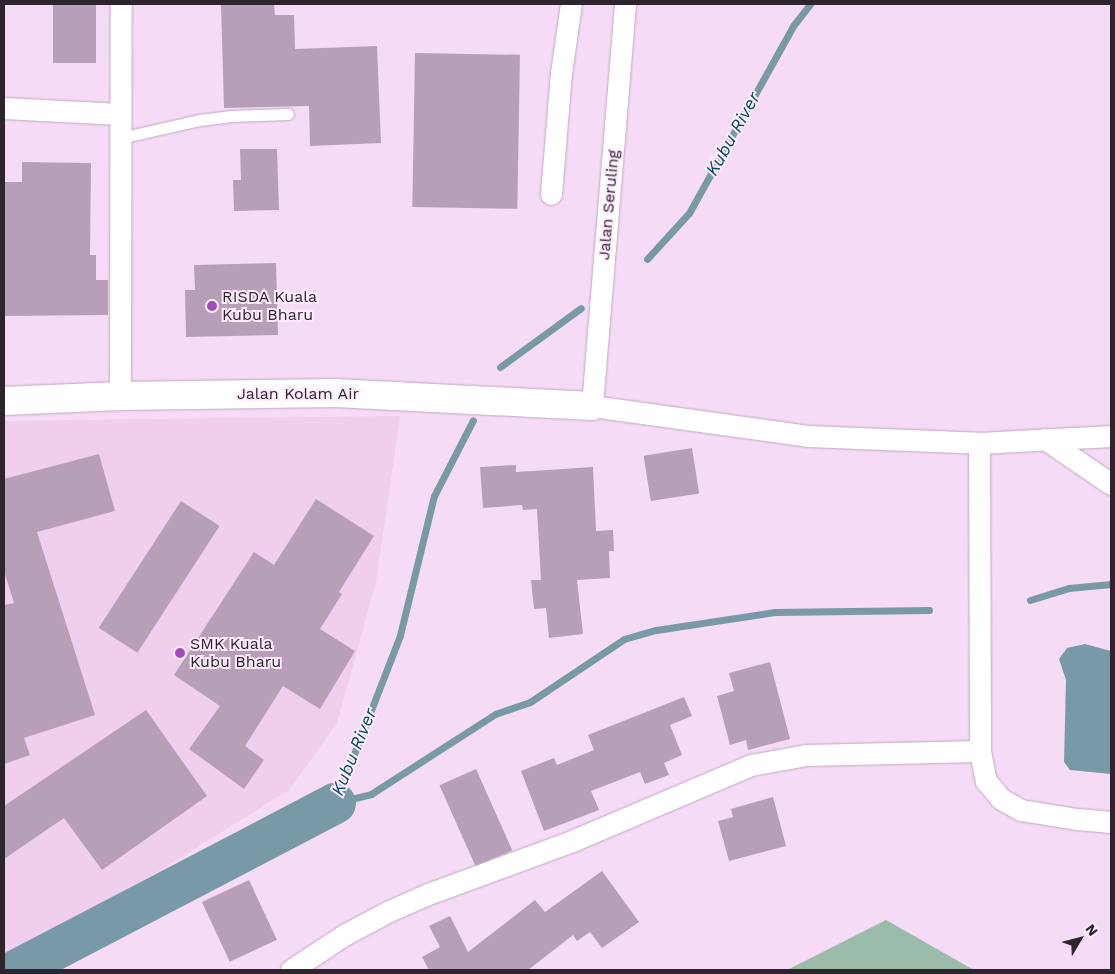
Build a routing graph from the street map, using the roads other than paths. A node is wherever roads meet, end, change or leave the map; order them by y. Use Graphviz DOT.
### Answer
graph roads {
  1 [pos="120,4"];
  2 [pos="571,4"];
  3 [pos="625,4"];
  4 [pos="4,108"];
  5 [pos="120,114"];
  6 [pos="288,114"];
  7 [pos="120,138"];
  8 [pos="551,194"];
  9 [pos="120,396"];
  10 [pos="4,401"];
  11 [pos="592,406"];
  12 [pos="1111,436"];
  13 [pos="1045,438"];
  14 [pos="979,443"];
  15 [pos="1111,484"];
  16 [pos="980,751"];
  17 [pos="1111,822"];
  18 [pos="291,970"];
  1 -- 5 [label="street"];
  2 -- 8 [label="street"];
  3 -- 11 [label="street, Jalan Seruling"];
  4 -- 5 [label="street"];
  5 -- 7 [label="street"];
  6 -- 7 [label="lane"];
  7 -- 9 [label="street"];
  9 -- 10 [label="street, Jalan Kolam Air"];
  9 -- 11 [label="street, Jalan Kolam Air"];
  11 -- 14 [label="street"];
  12 -- 13 [label="street"];
  13 -- 14 [label="street"];
  13 -- 15 [label="street"];
  14 -- 16 [label="street"];
  16 -- 17 [label="street"];
  16 -- 18 [label="street"];
}
